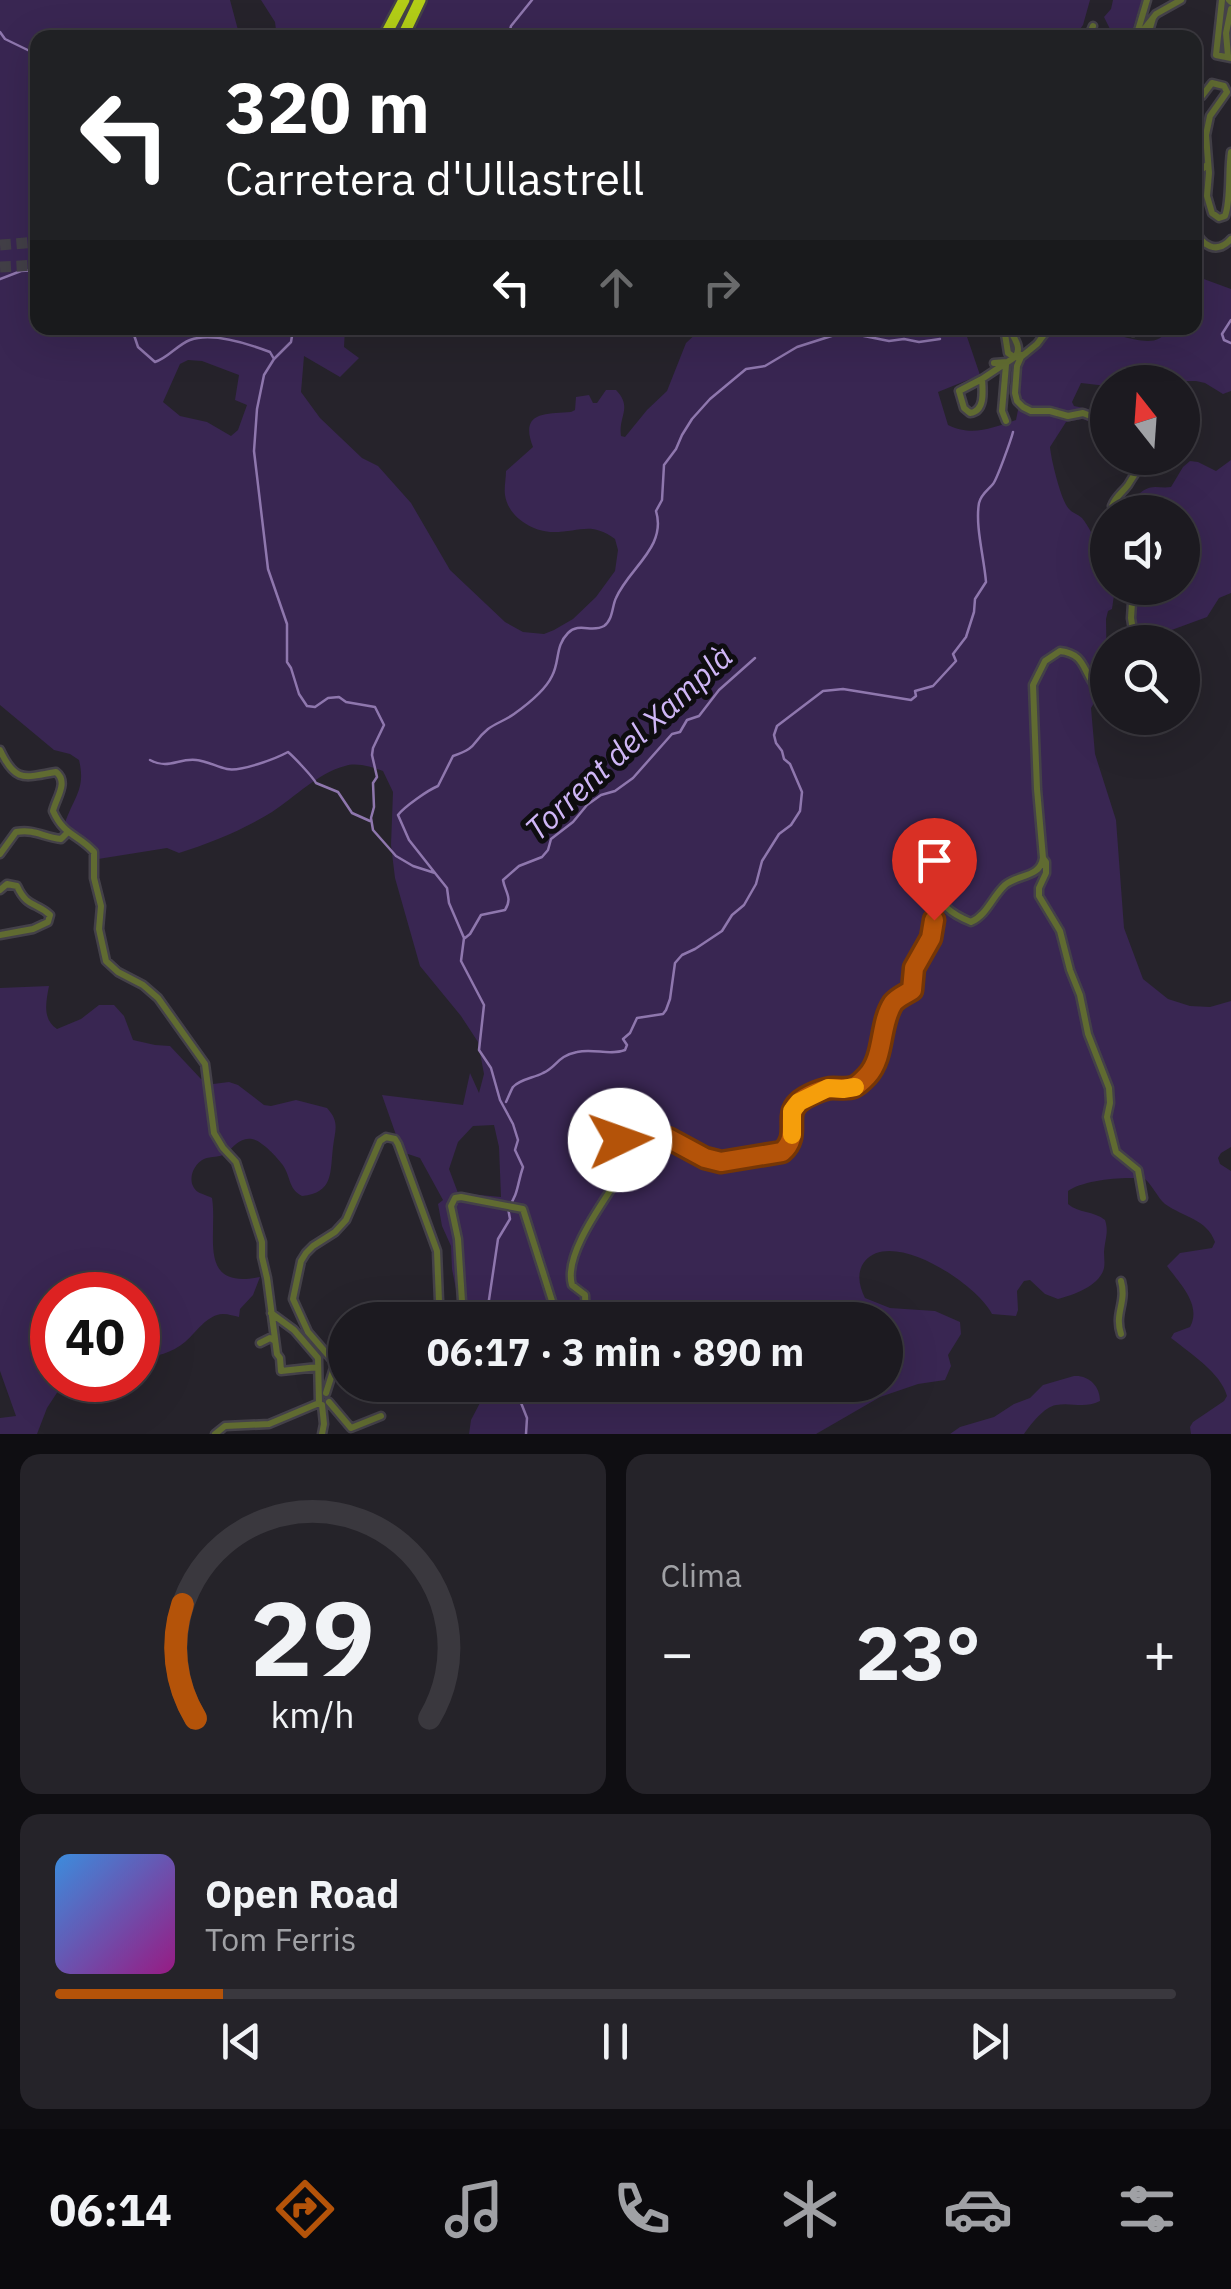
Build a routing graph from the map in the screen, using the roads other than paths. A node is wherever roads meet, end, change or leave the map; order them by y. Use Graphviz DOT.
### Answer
graph roads {
  1 [pos="404,0"];
  2 [pos="420,0"];
  3 [pos="1147,0"];
  4 [pos="1181,0"];
  5 [pos="1226,0"];
  6 [pos="1231,9"];
  7 [pos="1154,17"];
  8 [pos="1230,23"];
  9 [pos="1094,26"];
  10 [pos="388,30"];
  11 [pos="406,30"];
  12 [pos="1092,30"];
  13 [pos="1138,30"];
  14 [pos="1143,30"];
  15 [pos="1150,30"];
  16 [pos="1230,57"];
  17 [pos="1202,96"];
  18 [pos="1231,152"];
  19 [pos="1208,164"];
  20 [pos="1202,169"];
  21 [pos="1202,239"];
  22 [pos="1231,239"];
  23 [pos="1011,335"];
  24 [pos="1043,335"];
  25 [pos="1025,354"];
  26 [pos="1010,361"];
  27 [pos="994,362"];
  28 [pos="982,380"];
  29 [pos="1090,416"];
  30 [pos="1006,421"];
  31 [pos="1133,475"];
  32 [pos="1118,495"];
  33 [pos="1090,680"];
  34 [pos="0,750"];
  35 [pos="67,833"];
  36 [pos="0,854"];
  37 [pos="1044,858"];
  38 [pos="0,890"];
  39 [pos="0,935"];
  40 [pos="1144,1198"];
  41 [pos="1121,1281"];
  42 [pos="439,1302"];
  43 [pos="461,1302"];
  44 [pos="553,1302"];
  45 [pos="585,1302"];
  46 [pos="271,1312"];
  47 [pos="1120,1334"];
  48 [pos="276,1342"];
  49 [pos="260,1344"];
  50 [pos="328,1355"];
  51 [pos="318,1367"];
  52 [pos="328,1385"];
  53 [pos="323,1400"];
  54 [pos="381,1416"];
  55 [pos="215,1434"];
  56 [pos="322,1434"];
  1 -- 10 [label="highway"];
  2 -- 11 [label="highway"];
  3 -- 13 [label="street"];
  4 -- 7 [label="street"];
  5 -- 16 [label="street"];
  6 -- 8 [label="street"];
  7 -- 14 [label="street"];
  7 -- 15 [label="street"];
  8 -- 16 [label="street"];
  9 -- 12 [label="street"];
  17 -- 19 [label="street"];
  18 -- 19 [label="street"];
  19 -- 20 [label="street"];
  21 -- 22 [label="street"];
  23 -- 26 [label="street"];
  24 -- 25 [label="street"];
  25 -- 26 [label="street"];
  25 -- 29 [label="street"];
  26 -- 27 [label="street"];
  26 -- 28 [label="street"];
  26 -- 30 [label="street"];
  28 -- 28 [label="street"];
  31 -- 32 [label="street"];
  33 -- 37 [label="street"];
  34 -- 35 [label="street"];
  35 -- 36 [label="street"];
  35 -- 46 [label="street"];
  37 -- 40 [label="street"];
  37 -- 45 [label="street"];
  38 -- 39 [label="street"];
  41 -- 47 [label="street"];
  42 -- 50 [label="street"];
  43 -- 44 [label="street"];
  46 -- 48 [label="street"];
  46 -- 51 [label="street"];
  48 -- 49 [label="street"];
  48 -- 51 [label="street"];
  51 -- 53 [label="street"];
  52 -- 53 [label="street"];
  53 -- 54 [label="street"];
  53 -- 55 [label="street"];
  53 -- 56 [label="street"];
}
